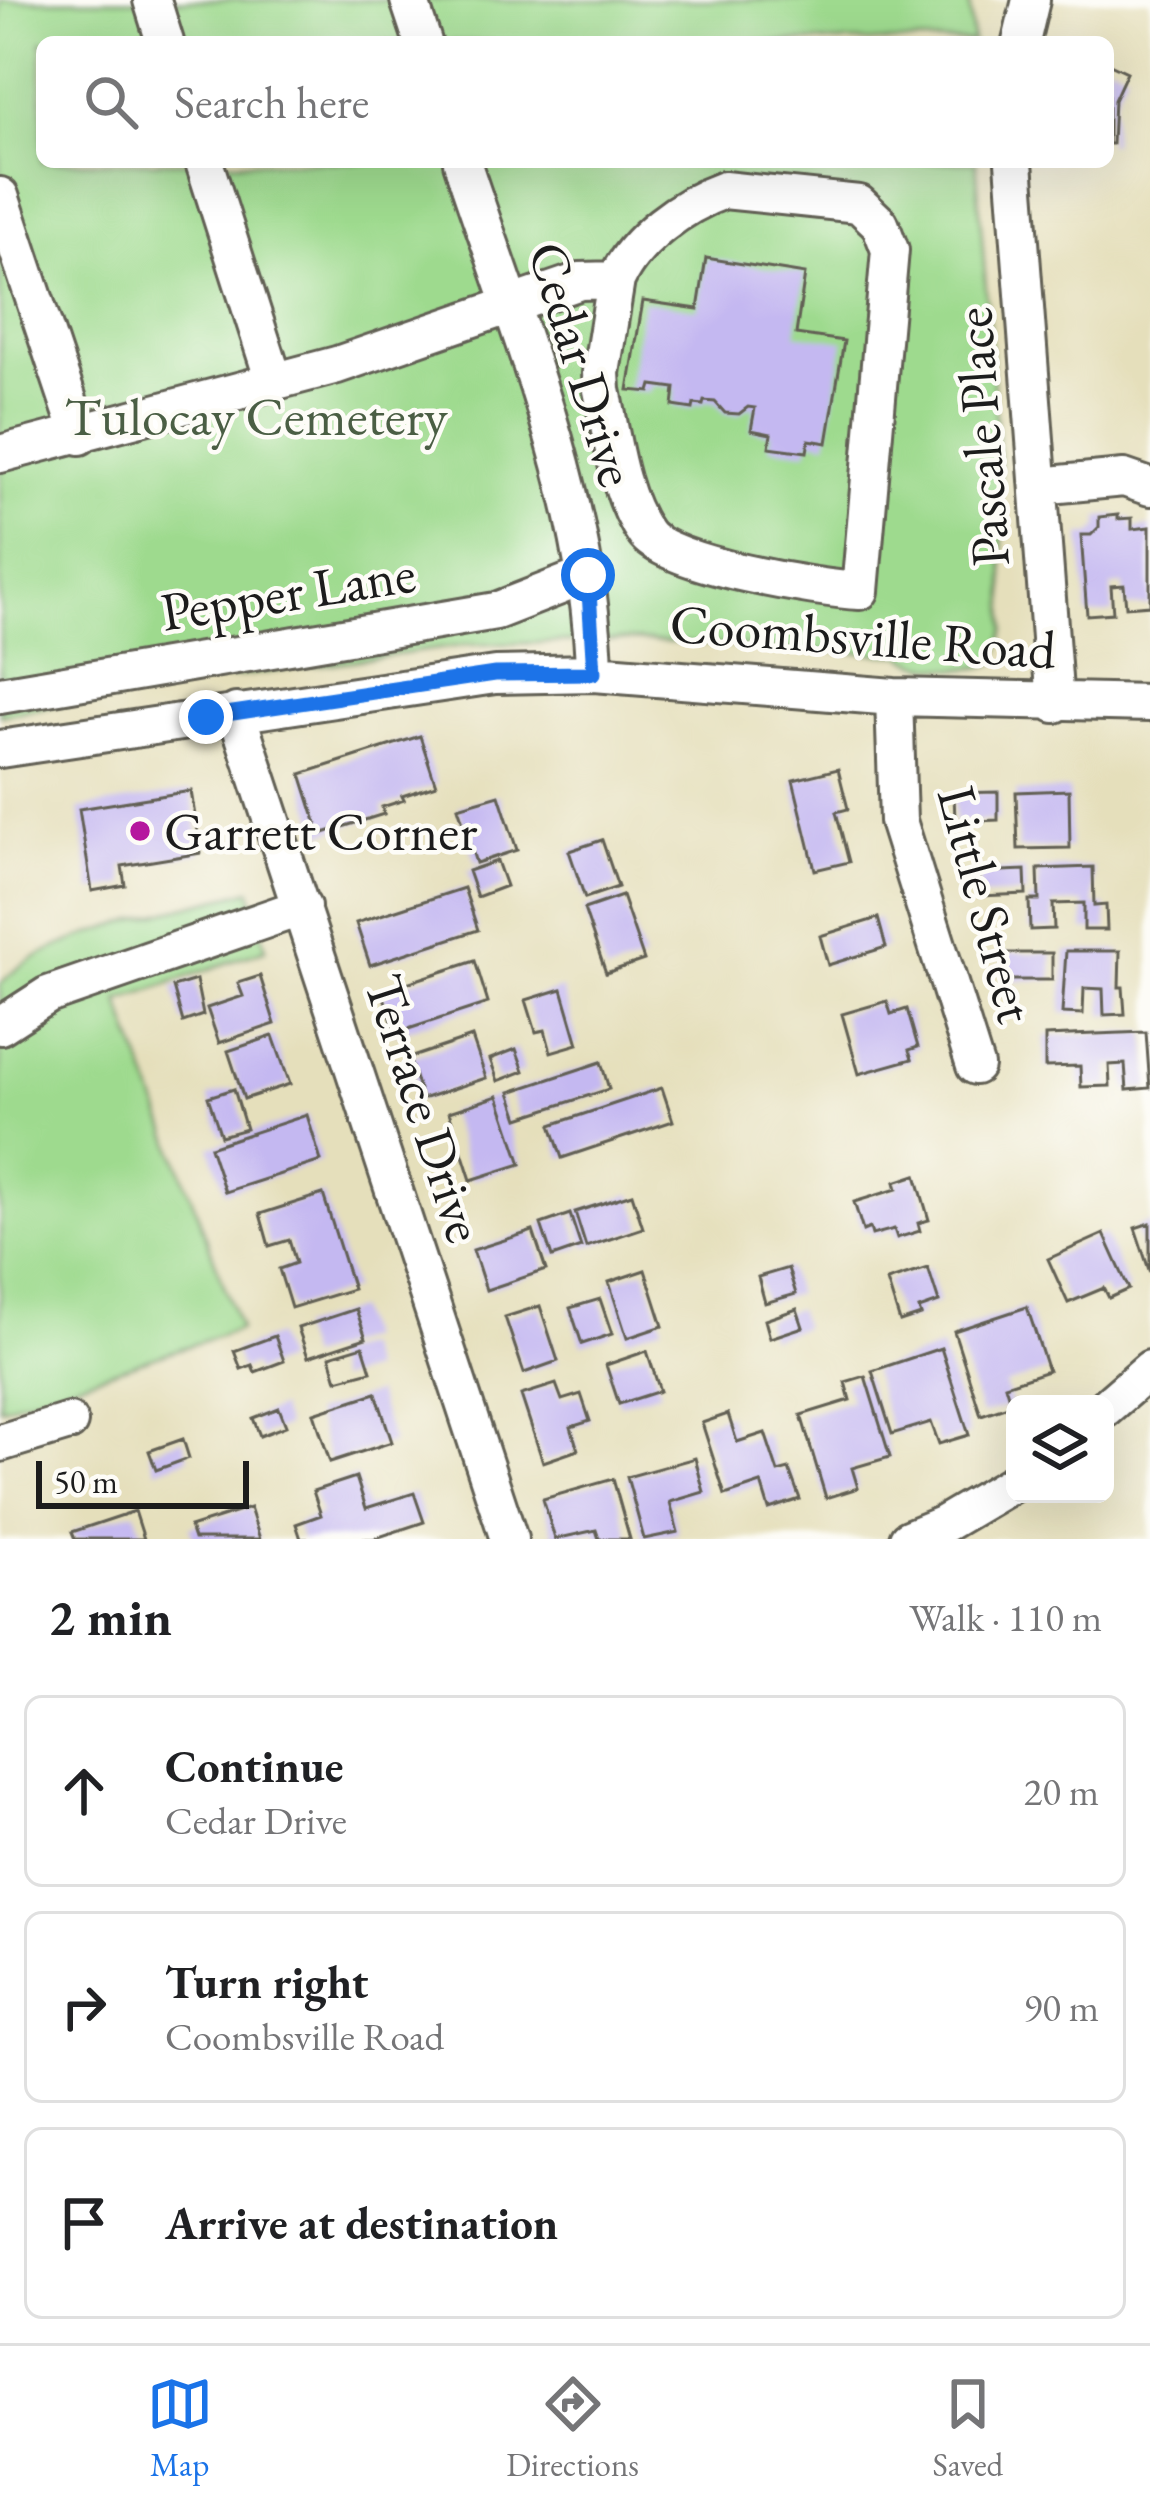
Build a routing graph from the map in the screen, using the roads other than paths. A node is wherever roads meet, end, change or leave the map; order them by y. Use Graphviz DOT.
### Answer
graph roads {
  1 [pos="152,0"];
  2 [pos="409,0"];
  3 [pos="1031,0"];
  4 [pos="163,36"];
  5 [pos="421,36"];
  6 [pos="1022,36"];
  7 [pos="206,168"];
  8 [pos="464,168"];
  9 [pos="1014,168"];
  10 [pos="0,196"];
  11 [pos="12,275"];
  12 [pos="616,280"];
  13 [pos="509,304"];
  14 [pos="274,381"];
  15 [pos="80,436"];
  16 [pos="0,454"];
  17 [pos="622,477"];
  18 [pos="1039,486"];
  19 [pos="1150,487"];
  20 [pos="569,499"];
  21 [pos="588,575"];
  22 [pos="594,673"];
  23 [pos="0,695"];
  24 [pos="894,697"];
  25 [pos="1150,703"];
  26 [pos="1055,704"];
  27 [pos="236,712"];
  28 [pos="0,748"];
  29 [pos="302,907"];
  30 [pos="0,1026"];
  31 [pos="975,1066"];
  32 [pos="1150,1370"];
  33 [pos="1114,1400"];
  34 [pos="69,1423"];
  35 [pos="0,1443"];
  36 [pos="1006,1487"];
  37 [pos="498,1536"];
  38 [pos="908,1539"];
  1 -- 4 [label="street"];
  2 -- 5 [label="street"];
  3 -- 6 [label="street"];
  7 -- 14 [label="street"];
  8 -- 13 [label="street, Cedar Drive"];
  9 -- 18 [label="street, Pascale Place"];
  10 -- 11 [label="street"];
  11 -- 15 [label="street"];
  12 -- 13 [label="street"];
  12 -- 17 [label="street"];
  12 -- 17 [label="street"];
  13 -- 14 [label="street"];
  13 -- 20 [label="street, Cedar Drive"];
  14 -- 15 [label="street"];
  15 -- 16 [label="street"];
  17 -- 20 [label="street"];
  18 -- 19 [label="street"];
  18 -- 26 [label="street, Pascale Place"];
  20 -- 21 [label="street, Cedar Drive"];
  21 -- 22 [label="street, Cedar Drive"];
  21 -- 23 [label="street, Pepper Lane"];
  22 -- 24 [label="street, Coombsville Road"];
  22 -- 27 [label="street, Coombsville Road"];
  24 -- 26 [label="street, Coombsville Road"];
  24 -- 31 [label="street, Little Street"];
  25 -- 26 [label="street, Coombsville Road"];
  27 -- 28 [label="street, Coombsville Road"];
  27 -- 29 [label="street, Terrace Drive"];
  29 -- 30 [label="street"];
  29 -- 37 [label="street, Terrace Drive"];
  32 -- 33 [label="street"];
  34 -- 35 [label="street"];
  36 -- 38 [label="street"];
}
